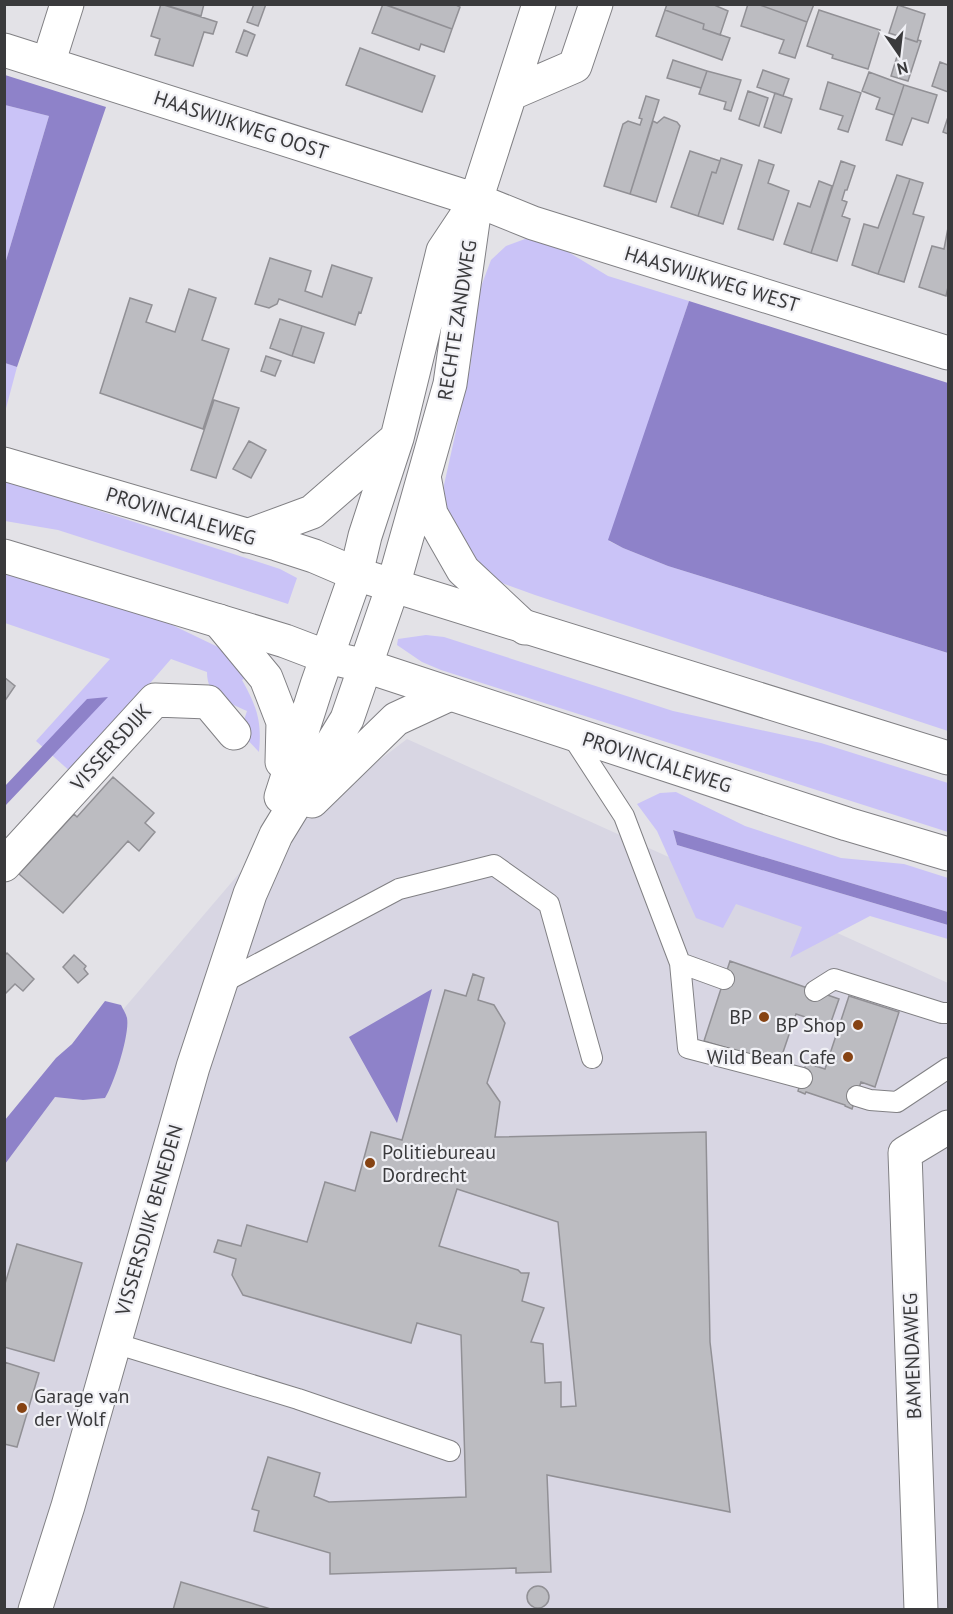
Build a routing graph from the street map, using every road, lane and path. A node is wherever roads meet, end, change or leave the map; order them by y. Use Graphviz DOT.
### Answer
graph roads {
  1 [pos="67,4"];
  2 [pos="539,4"];
  3 [pos="596,4"];
  4 [pos="4,51"];
  5 [pos="48,64"];
  6 [pos="510,94"];
  7 [pos="476,200"];
  8 [pos="948,353"];
  9 [pos="397,438"];
  10 [pos="4,464"];
  11 [pos="424,475"];
  12 [pos="247,536"];
  13 [pos="4,556"];
  14 [pos="356,574"];
  15 [pos="393,586"];
  16 [pos="219,621"];
  17 [pos="525,628"];
  18 [pos="322,671"];
  19 [pos="361,681"];
  20 [pos="450,693"];
  21 [pos="234,733"];
  22 [pos="570,733"];
  23 [pos="948,758"];
  24 [pos="281,797"];
  25 [pos="276,836"];
  26 [pos="948,854"];
  27 [pos="4,865"];
  28 [pos="680,963"];
  29 [pos="724,979"];
  30 [pos="222,983"];
  31 [pos="815,991"];
  32 [pos="948,1013"];
  33 [pos="592,1058"];
  34 [pos="948,1068"];
  35 [pos="802,1078"];
  36 [pos="857,1096"];
  37 [pos="948,1127"];
  38 [pos="114,1343"];
  39 [pos="450,1451"];
  40 [pos="35,1610"];
  41 [pos="921,1610"];
  1 -- 5 [label="street"];
  2 -- 6 [label="street, RECHTE ZANDWEG"];
  3 -- 6 [label="street"];
  4 -- 5 [label="street, HAASWIJKWEG OOST"];
  5 -- 7 [label="street, HAASWIJKWEG OOST"];
  6 -- 7 [label="street, RECHTE ZANDWEG"];
  7 -- 8 [label="street, HAASWIJKWEG WEST"];
  7 -- 9 [label="street, RECHTE ZANDWEG"];
  7 -- 11 [label="street, RECHTE ZANDWEG"];
  9 -- 12 [label="street"];
  9 -- 14 [label="street, RECHTE ZANDWEG"];
  10 -- 12 [label="street, PROVINCIALEWEG"];
  11 -- 15 [label="street, RECHTE ZANDWEG"];
  11 -- 17 [label="street, RECHTE ZANDWEG"];
  12 -- 14 [label="street, PROVINCIALEWEG"];
  13 -- 16 [label="street, PROVINCIALEWEG"];
  14 -- 15 [label="street, PROVINCIALEWEG"];
  14 -- 18 [label="street"];
  15 -- 17 [label="street, PROVINCIALEWEG"];
  15 -- 19 [label="street"];
  16 -- 18 [label="street, PROVINCIALEWEG"];
  16 -- 24 [label="street, VISSERSDIJK BENEDEN"];
  17 -- 23 [label="street, PROVINCIALEWEG"];
  18 -- 19 [label="street, PROVINCIALEWEG"];
  18 -- 24 [label="street, VISSERSDIJK BENEDEN"];
  19 -- 20 [label="street, PROVINCIALEWEG"];
  19 -- 25 [label="street, VISSERSDIJK BENEDEN"];
  20 -- 22 [label="street, PROVINCIALEWEG"];
  20 -- 25 [label="street, VISSERSDIJK BENEDEN"];
  21 -- 27 [label="street, VISSERSDIJK"];
  22 -- 26 [label="street, PROVINCIALEWEG"];
  22 -- 28 [label="lane"];
  24 -- 25 [label="street, VISSERSDIJK BENEDEN"];
  25 -- 30 [label="street, VISSERSDIJK BENEDEN"];
  28 -- 29 [label="lane"];
  28 -- 35 [label="lane"];
  30 -- 33 [label="lane"];
  30 -- 38 [label="street, VISSERSDIJK BENEDEN"];
  31 -- 32 [label="lane"];
  34 -- 36 [label="lane"];
  37 -- 41 [label="street, BAMENDAWEG"];
  38 -- 39 [label="lane"];
  38 -- 40 [label="street, VISSERSDIJK BENEDEN"];
}
